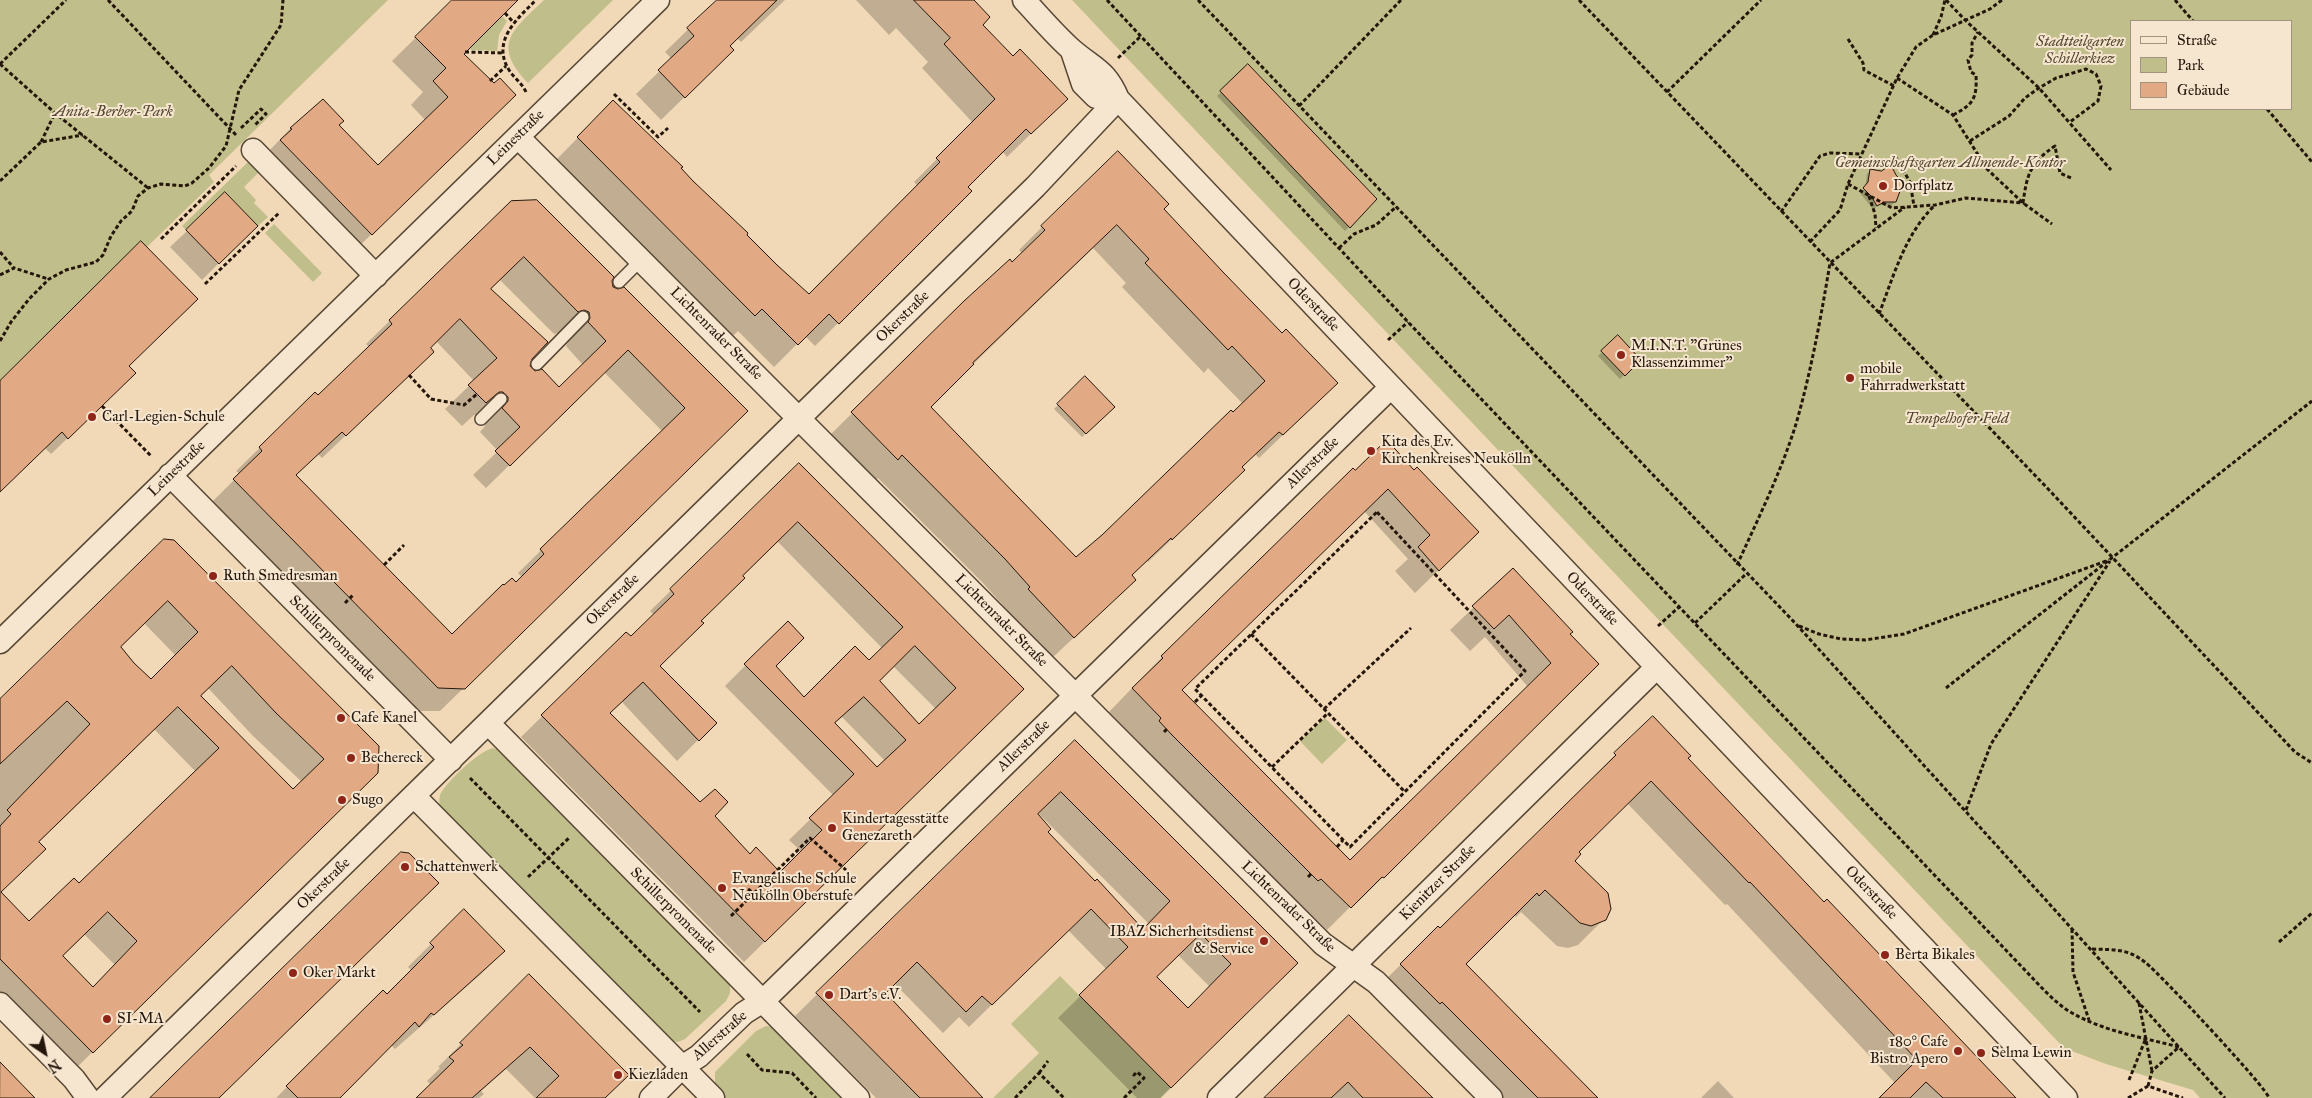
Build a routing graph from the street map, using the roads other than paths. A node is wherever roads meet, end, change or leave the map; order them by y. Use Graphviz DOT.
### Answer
graph roads {
  1 [pos="658,0"];
  2 [pos="1024,0"];
  3 [pos="1118,99"];
  4 [pos="518,137"];
  5 [pos="242,140"];
  6 [pos="641,260"];
  7 [pos="376,276"];
  8 [pos="619,282"];
  9 [pos="583,317"];
  10 [pos="537,364"];
  11 [pos="1391,387"];
  12 [pos="501,399"];
  13 [pos="800,418"];
  14 [pos="481,419"];
  15 [pos="170,476"];
  16 [pos="0,642"];
  17 [pos="1657,667"];
  18 [pos="1075,696"];
  19 [pos="488,723"];
  20 [pos="450,760"];
  21 [pos="414,796"];
  22 [pos="1353,966"];
  23 [pos="763,1001"];
  24 [pos="0,1004"];
  25 [pos="682,1067"];
  26 [pos="88,1098"];
  27 [pos="105,1098"];
  28 [pos="650,1098"];
  29 [pos="713,1098"];
  30 [pos="858,1098"];
  31 [pos="1219,1098"];
  32 [pos="1491,1098"];
  33 [pos="2066,1098"];
  1 -- 4 [label="street, Leinestraße"];
  2 -- 3 [label="street"];
  3 -- 11 [label="street, Oderstraße"];
  3 -- 13 [label="street, Okerstraße"];
  4 -- 6 [label="street, Lichtenrader Straße"];
  4 -- 7 [label="street, Leinestraße"];
  5 -- 7 [label="street"];
  6 -- 8 [label="lane"];
  6 -- 13 [label="street, Lichtenrader Straße"];
  7 -- 15 [label="street, Leinestraße"];
  9 -- 10 [label="lane"];
  11 -- 17 [label="street, Oderstraße"];
  11 -- 18 [label="street, Allerstraße"];
  12 -- 14 [label="lane"];
  13 -- 18 [label="street, Lichtenrader Straße"];
  13 -- 19 [label="street, Okerstraße"];
  15 -- 16 [label="street, Leinestraße"];
  15 -- 20 [label="street, Schillerpromenade"];
  17 -- 22 [label="street, Kienitzer Straße"];
  17 -- 33 [label="street, Oderstraße"];
  18 -- 22 [label="street, Lichtenrader Straße"];
  18 -- 23 [label="street, Allerstraße"];
  19 -- 20 [label="street, Okerstraße"];
  19 -- 23 [label="street, Schillerpromenade"];
  20 -- 21 [label="street, Okerstraße"];
  21 -- 25 [label="street"];
  21 -- 27 [label="street, Okerstraße"];
  22 -- 31 [label="street, Kienitzer Straße"];
  22 -- 32 [label="street, Lichtenrader Straße"];
  23 -- 25 [label="street, Allerstraße"];
  23 -- 30 [label="street, Schillerpromenade"];
  24 -- 26 [label="street"];
  25 -- 28 [label="street, Allerstraße"];
  25 -- 29 [label="street"];
}
